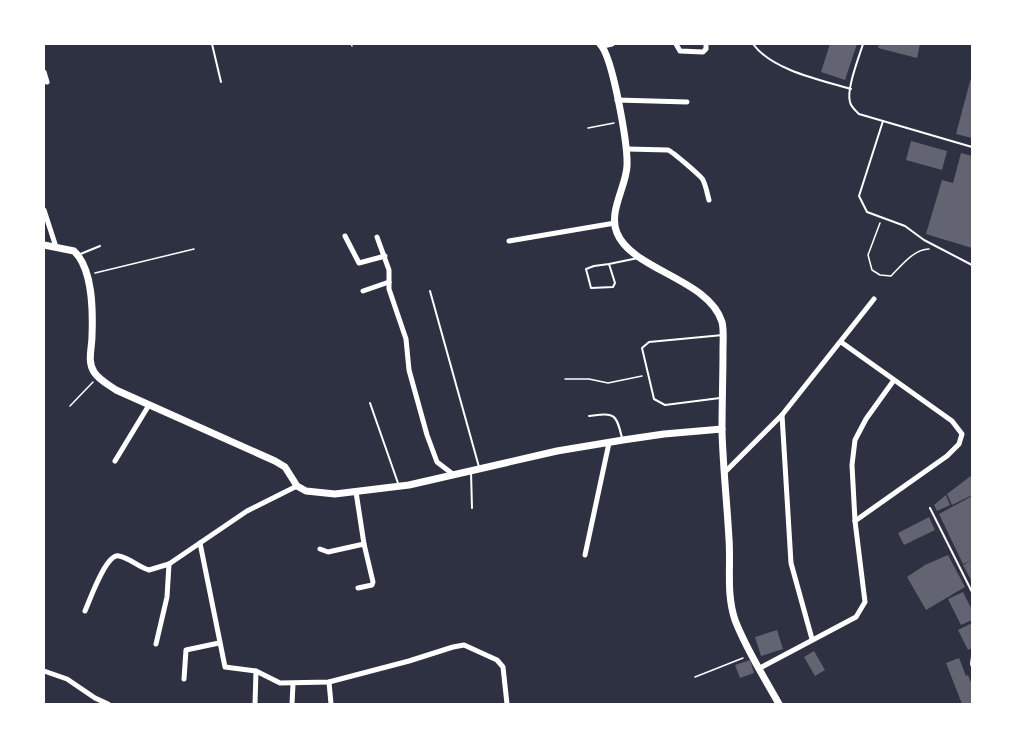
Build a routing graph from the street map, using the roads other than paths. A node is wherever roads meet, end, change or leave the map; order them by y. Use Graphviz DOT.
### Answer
graph roads {
  1 [pos="212,44"];
  2 [pos="612,44"];
  3 [pos="676,44"];
  4 [pos="706,44"];
  5 [pos="753,44"];
  6 [pos="862,44"];
  7 [pos="602,45"];
  8 [pos="44,72"];
  9 [pos="47,82"];
  10 [pos="221,82"];
  11 [pos="851,89"];
  12 [pos="617,100"];
  13 [pos="687,102"];
  14 [pos="883,121"];
  15 [pos="972,147"];
  16 [pos="627,149"];
  17 [pos="709,200"];
  18 [pos="44,210"];
  19 [pos="615,223"];
  20 [pos="345,236"];
  21 [pos="377,237"];
  22 [pos="509,241"];
  23 [pos="44,245"];
  24 [pos="100,246"];
  25 [pos="56,247"];
  26 [pos="78,255"];
  27 [pos="384,256"];
  28 [pos="641,257"];
  29 [pos="609,264"];
  30 [pos="972,265"];
  31 [pos="389,282"];
  32 [pos="363,291"];
  33 [pos="430,291"];
  34 [pos="874,299"];
  35 [pos="723,335"];
  36 [pos="841,342"];
  37 [pos="894,380"];
  38 [pos="724,397"];
  39 [pos="370,403"];
  40 [pos="149,405"];
  41 [pos="782,415"];
  42 [pos="589,416"];
  43 [pos="722,429"];
  44 [pos="623,440"];
  45 [pos="609,443"];
  46 [pos="115,461"];
  47 [pos="480,470"];
  48 [pos="471,472"];
  49 [pos="724,472"];
  50 [pos="455,476"];
  51 [pos="297,486"];
  52 [pos="399,487"];
  53 [pos="356,492"];
  54 [pos="472,508"];
  55 [pos="930,508"];
  56 [pos="855,521"];
  57 [pos="200,543"];
  58 [pos="364,544"];
  59 [pos="320,549"];
  60 [pos="585,555"];
  61 [pos="169,564"];
  62 [pos="358,588"];
  63 [pos="972,592"];
  64 [pos="84,611"];
  65 [pos="812,639"];
  66 [pos="219,643"];
  67 [pos="156,644"];
  68 [pos="972,657"];
  69 [pos="972,667"];
  70 [pos="760,668"];
  71 [pos="44,671"];
  72 [pos="256,671"];
  73 [pos="184,679"];
  74 [pos="329,682"];
  75 [pos="293,684"];
  76 [pos="95,698"];
  77 [pos="91,705"];
  78 [pos="108,705"];
  79 [pos="255,705"];
  80 [pos="292,705"];
  81 [pos="331,705"];
  82 [pos="507,705"];
  83 [pos="779,705"];
  1 -- 10 [label="lane"];
  2 -- 7 [label="street"];
  3 -- 4 [label="street"];
  5 -- 11 [label="lane"];
  6 -- 11 [label="lane"];
  7 -- 12 [label="street"];
  8 -- 9 [label="street"];
  11 -- 14 [label="lane"];
  12 -- 13 [label="street"];
  12 -- 16 [label="street"];
  14 -- 15 [label="lane"];
  14 -- 30 [label="lane"];
  16 -- 17 [label="street"];
  16 -- 19 [label="street"];
  18 -- 25 [label="street"];
  19 -- 22 [label="street"];
  19 -- 28 [label="street"];
  20 -- 27 [label="street"];
  21 -- 27 [label="street"];
  23 -- 25 [label="street"];
  24 -- 26 [label="lane"];
  25 -- 26 [label="street"];
  26 -- 40 [label="street"];
  27 -- 31 [label="street"];
  28 -- 29 [label="lane"];
  28 -- 35 [label="street"];
  29 -- 29 [label="lane"];
  31 -- 32 [label="street"];
  31 -- 50 [label="street"];
  33 -- 47 [label="lane"];
  34 -- 36 [label="street"];
  35 -- 38 [label="street"];
  35 -- 38 [label="lane"];
  36 -- 37 [label="street"];
  36 -- 41 [label="street"];
  37 -- 56 [label="street"];
  37 -- 56 [label="street"];
  38 -- 43 [label="street"];
  39 -- 52 [label="lane"];
  40 -- 46 [label="street"];
  40 -- 51 [label="street"];
  41 -- 49 [label="street"];
  41 -- 65 [label="street"];
  42 -- 44 [label="lane"];
  43 -- 44 [label="street"];
  43 -- 49 [label="street"];
  44 -- 45 [label="street"];
  45 -- 47 [label="street"];
  45 -- 60 [label="street"];
  47 -- 48 [label="street"];
  48 -- 50 [label="street"];
  48 -- 54 [label="lane"];
  49 -- 70 [label="street"];
  50 -- 52 [label="street"];
  51 -- 53 [label="street"];
  51 -- 57 [label="street"];
  52 -- 53 [label="street"];
  53 -- 58 [label="street"];
  55 -- 63 [label="lane"];
  56 -- 65 [label="street"];
  57 -- 61 [label="street"];
  57 -- 66 [label="street"];
  58 -- 59 [label="street"];
  58 -- 62 [label="street"];
  61 -- 64 [label="street"];
  61 -- 67 [label="street"];
  65 -- 70 [label="street"];
  66 -- 72 [label="street"];
  66 -- 73 [label="street"];
  68 -- 69 [label="lane"];
  70 -- 83 [label="street"];
  71 -- 76 [label="street"];
  72 -- 75 [label="street"];
  72 -- 79 [label="street"];
  74 -- 75 [label="street"];
  74 -- 81 [label="street"];
  74 -- 82 [label="street"];
  75 -- 80 [label="street"];
  76 -- 77 [label="street"];
  76 -- 78 [label="street"];
}
